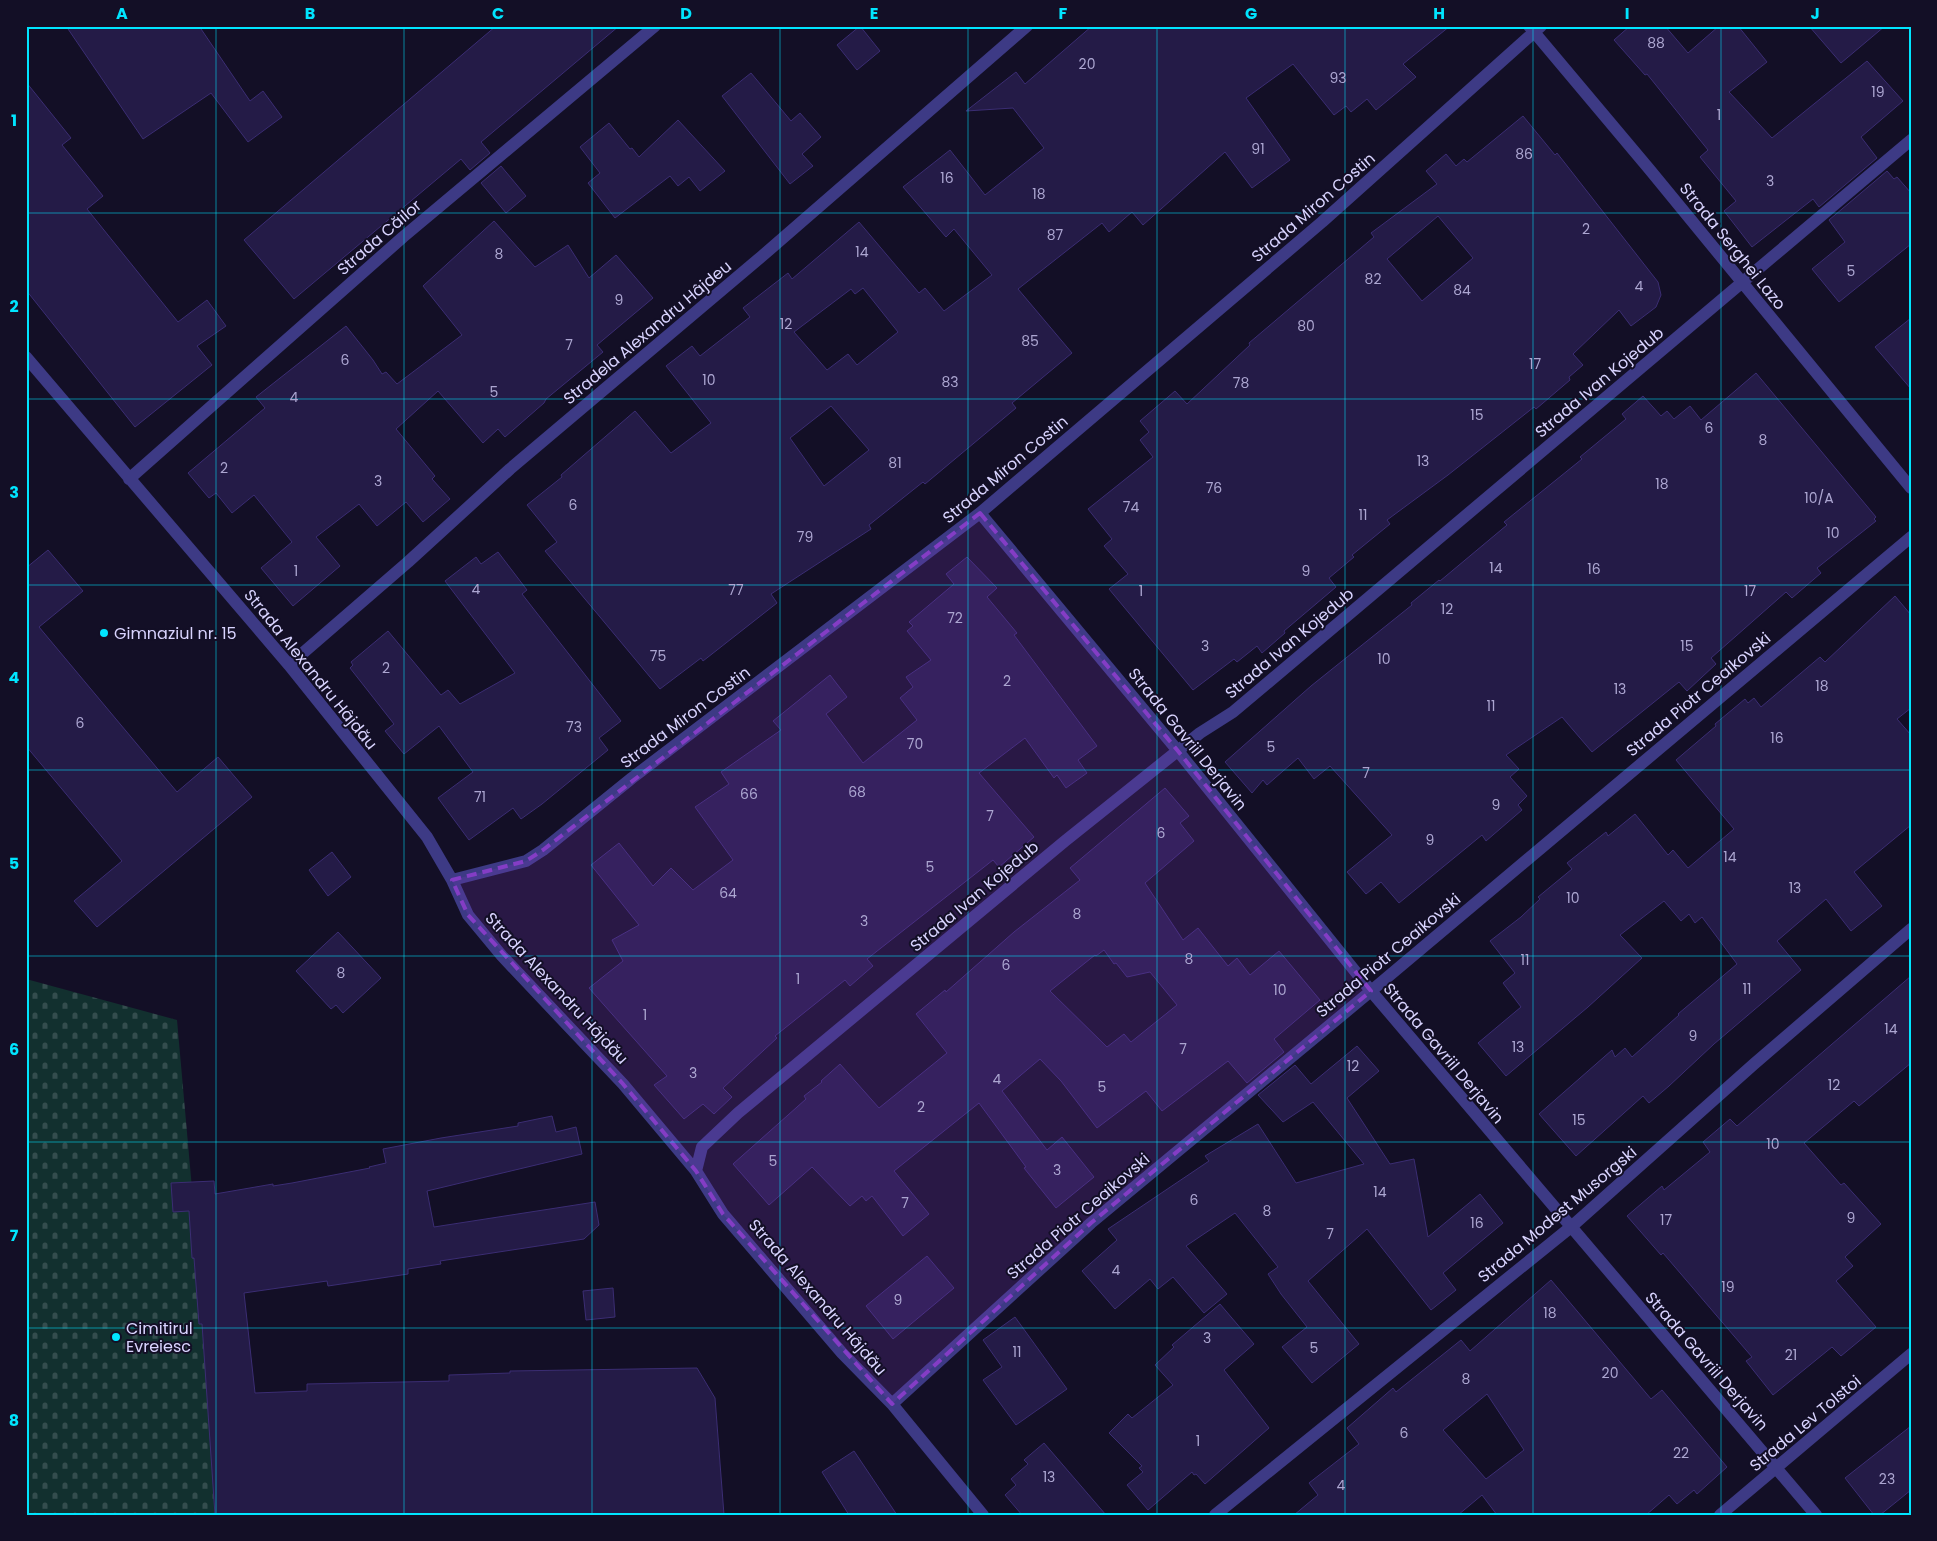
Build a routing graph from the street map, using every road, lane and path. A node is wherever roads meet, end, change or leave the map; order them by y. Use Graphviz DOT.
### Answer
graph roads {
  1 [pos="655,26"];
  2 [pos="1027,26"];
  3 [pos="1535,28"];
  4 [pos="1911,140"];
  5 [pos="1743,284"];
  6 [pos="26,357"];
  7 [pos="129,479"];
  8 [pos="1911,488"];
  9 [pos="980,513"];
  10 [pos="1911,537"];
  11 [pos="290,665"];
  12 [pos="1178,751"];
  13 [pos="452,880"];
  14 [pos="1911,929"];
  15 [pos="1371,991"];
  16 [pos="696,1171"];
  17 [pos="1571,1227"];
  18 [pos="1911,1354"];
  19 [pos="892,1404"];
  20 [pos="1777,1468"];
  21 [pos="983,1515"];
  22 [pos="1215,1515"];
  23 [pos="1720,1515"];
  24 [pos="1816,1515"];
  1 -- 7 [label="street, Strada Căilor"];
  2 -- 11 [label="street, Stradela Alexandru Hâjdeu"];
  3 -- 5 [label="street, Strada Serghei Lazo"];
  3 -- 9 [label="street, Strada Miron Costin"];
  4 -- 5 [label="street, Strada Ivan Kojedub"];
  5 -- 8 [label="street, Strada Serghei Lazo"];
  5 -- 12 [label="street, Strada Ivan Kojedub"];
  6 -- 7 [label="street, Strada Alexandru Hâjdău"];
  7 -- 11 [label="street, Strada Alexandru Hâjdău"];
  9 -- 12 [label="street, Strada Gavriil Derjavin"];
  9 -- 13 [label="street, Strada Miron Costin"];
  10 -- 15 [label="street, Strada Piotr Ceaikovski"];
  11 -- 13 [label="street, Strada Alexandru Hâjdău"];
  12 -- 15 [label="street, Strada Gavriil Derjavin"];
  12 -- 16 [label="street, Strada Ivan Kojedub"];
  13 -- 16 [label="street, Strada Alexandru Hâjdău"];
  14 -- 17 [label="street, Strada Modest Musorgski"];
  15 -- 17 [label="street, Strada Gavriil Derjavin"];
  15 -- 19 [label="street, Strada Piotr Ceaikovski"];
  16 -- 19 [label="street, Strada Alexandru Hâjdău"];
  17 -- 20 [label="street, Strada Gavriil Derjavin"];
  17 -- 22 [label="street, Strada Modest Musorgski"];
  18 -- 20 [label="street, Strada Lev Tolstoi"];
  19 -- 21 [label="street, Strada Alexandru Hâjdău"];
  20 -- 23 [label="street, Strada Lev Tolstoi"];
  20 -- 24 [label="street, Strada Gavriil Derjavin"];
}
